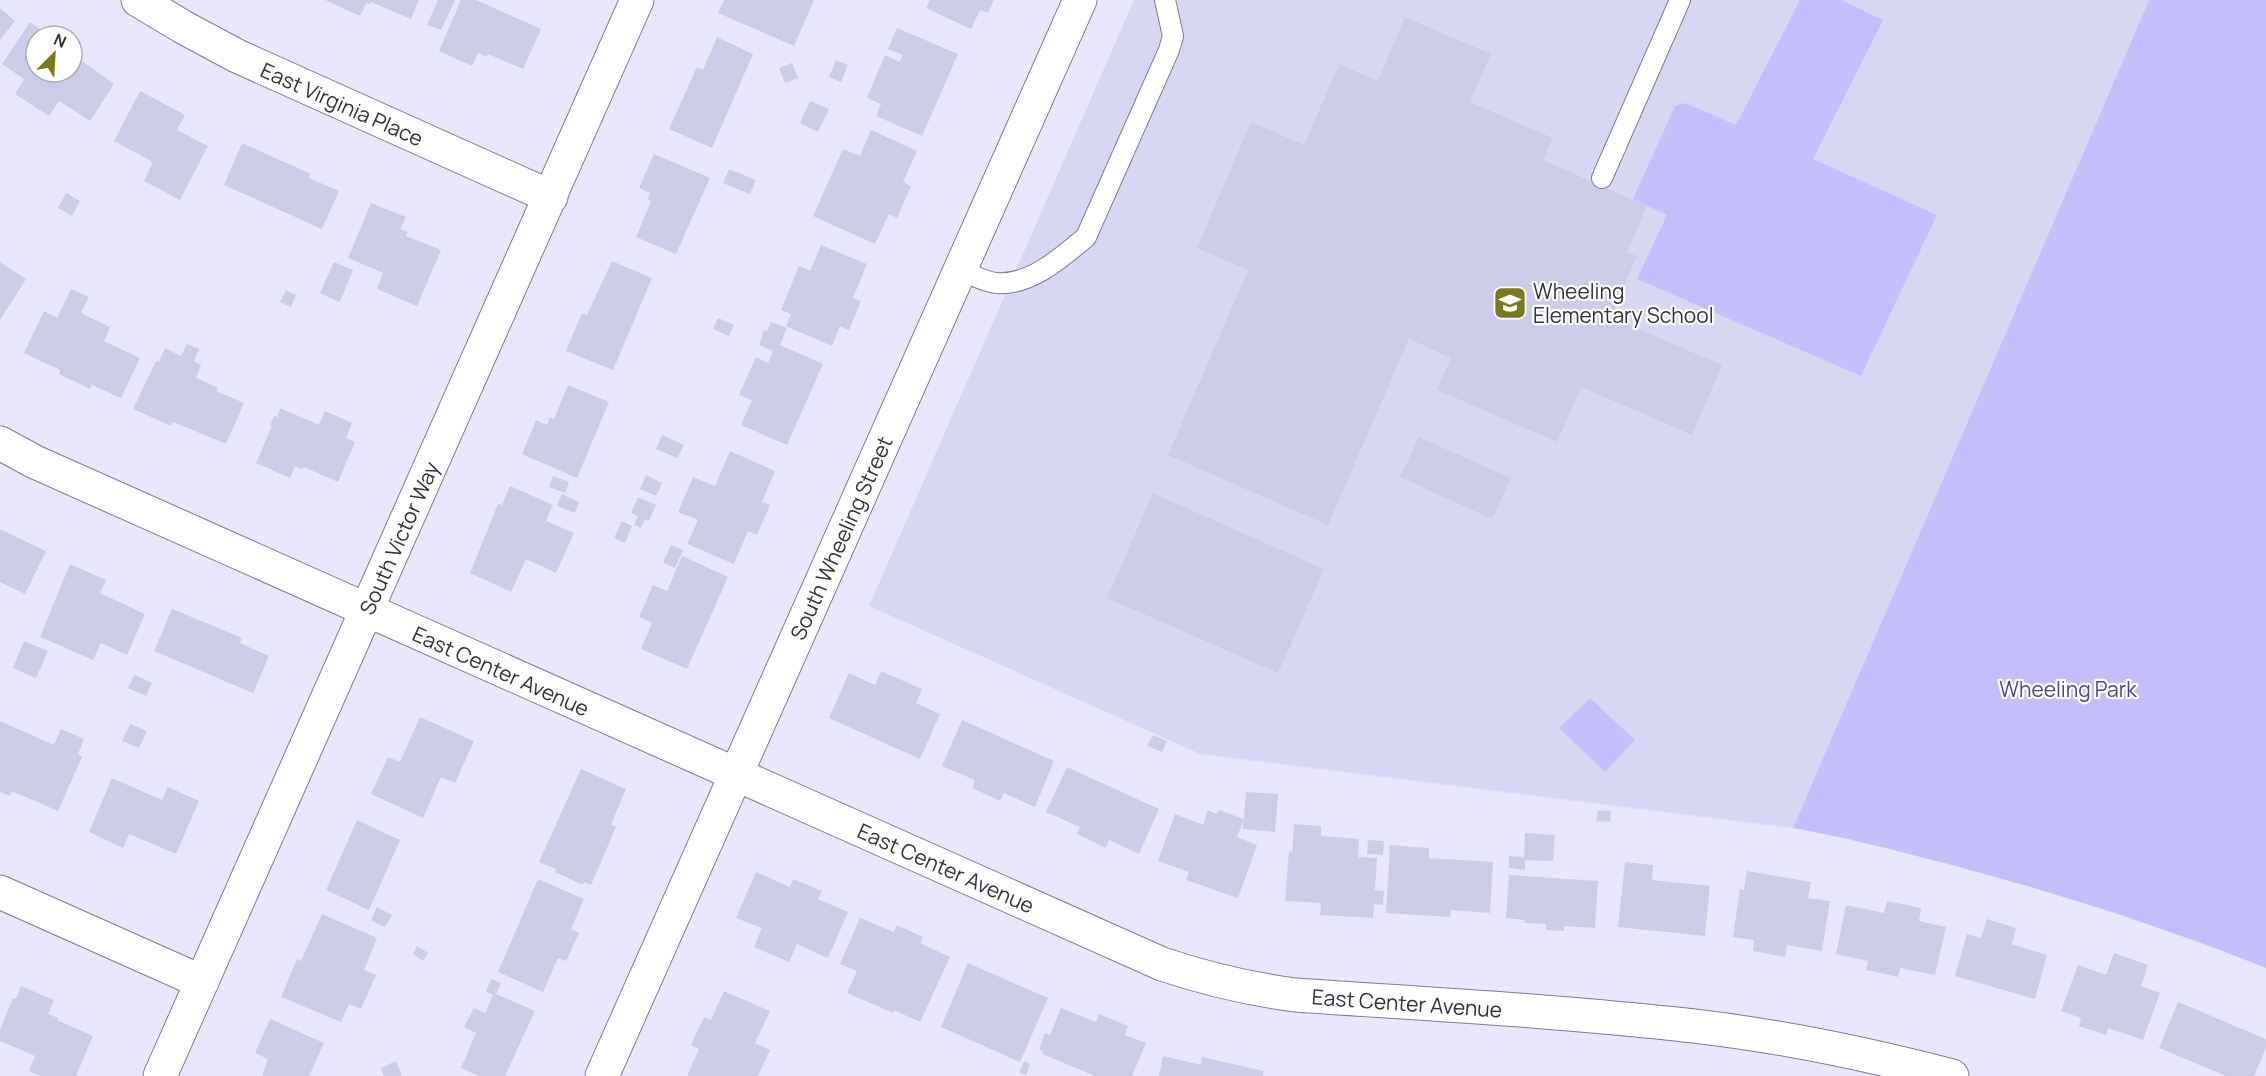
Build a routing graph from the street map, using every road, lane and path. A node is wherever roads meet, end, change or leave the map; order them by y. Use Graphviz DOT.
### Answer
graph roads {
  1 [pos="138,0"];
  2 [pos="637,0"];
  3 [pos="1080,0"];
  4 [pos="1165,0"];
  5 [pos="1680,0"];
  6 [pos="1602,178"];
  7 [pos="550,197"];
  8 [pos="960,270"];
  9 [pos="0,443"];
  10 [pos="367,611"];
  11 [pos="736,775"];
  12 [pos="0,892"];
  13 [pos="202,981"];
  14 [pos="160,1076"];
  15 [pos="602,1076"];
  16 [pos="1952,1076"];
  1 -- 7 [label="street, East Virginia Place"];
  2 -- 7 [label="street, South Victor Way"];
  3 -- 8 [label="street, South Wheeling Street"];
  4 -- 8 [label="lane"];
  5 -- 6 [label="lane"];
  7 -- 10 [label="street, South Victor Way"];
  8 -- 11 [label="street, South Wheeling Street"];
  9 -- 10 [label="street, East Center Avenue"];
  10 -- 11 [label="street, East Center Avenue"];
  10 -- 13 [label="street, South Victor Way"];
  11 -- 15 [label="street, South Wheeling Street"];
  11 -- 16 [label="street, East Center Avenue"];
  12 -- 13 [label="street"];
  13 -- 14 [label="street, South Victor Way"];
}
